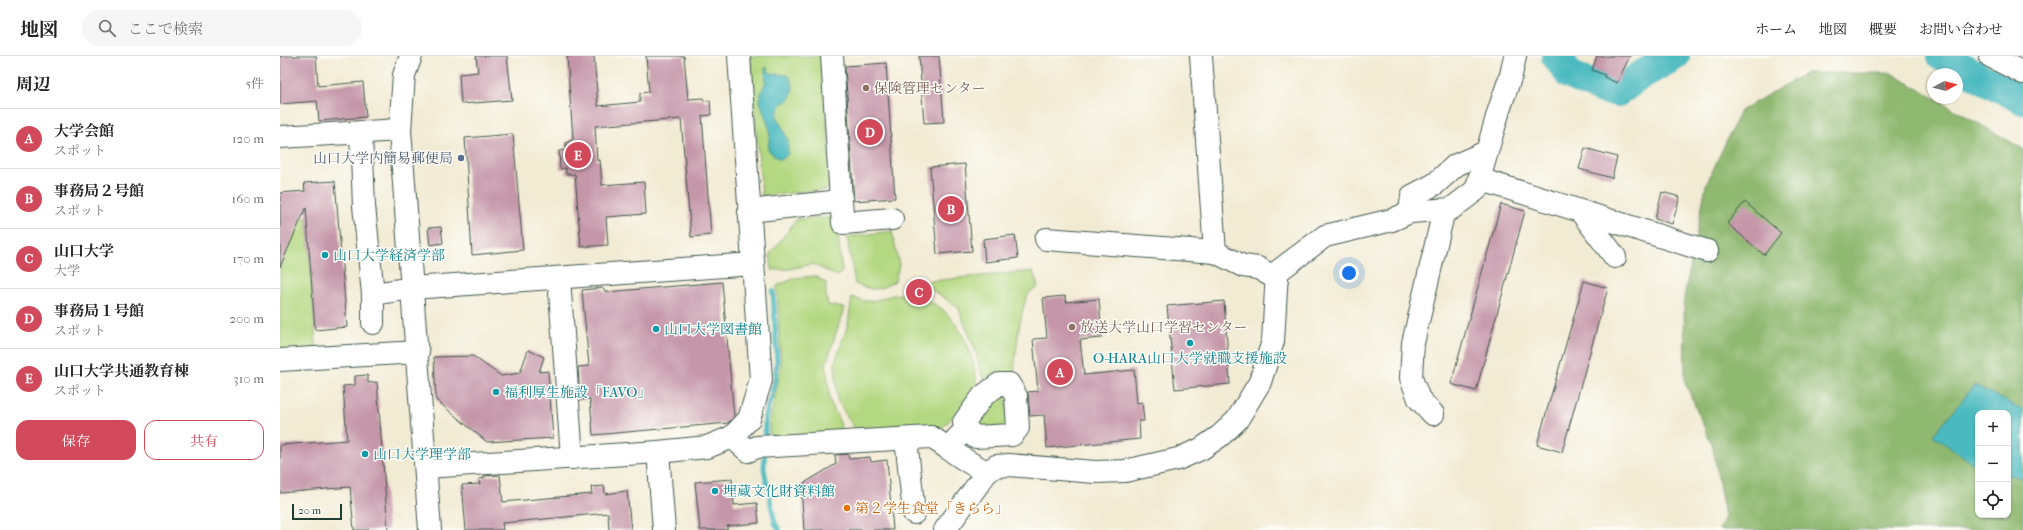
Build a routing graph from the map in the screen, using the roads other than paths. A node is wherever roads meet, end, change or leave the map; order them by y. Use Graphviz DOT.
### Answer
graph roads {
  1 [pos="411,56"];
  2 [pos="739,56"];
  3 [pos="832,56"];
  4 [pos="1201,56"];
  5 [pos="1515,56"];
  6 [pos="1990,56"];
  7 [pos="2023,73"];
  8 [pos="400,130"];
  9 [pos="361,132"];
  10 [pos="280,137"];
  11 [pos="1486,152"];
  12 [pos="1479,180"];
  13 [pos="841,202"];
  14 [pos="1444,210"];
  15 [pos="749,211"];
  16 [pos="1410,212"];
  17 [pos="1581,212"];
  18 [pos="892,219"];
  19 [pos="1046,239"];
  20 [pos="1707,251"];
  21 [pos="1215,252"];
  22 [pos="1615,257"];
  23 [pos="752,264"];
  24 [pos="559,278"];
  25 [pos="1277,279"];
  26 [pos="412,288"];
  27 [pos="373,294"];
  28 [pos="373,323"];
  29 [pos="418,352"];
  30 [pos="280,360"];
  31 [pos="1434,414"];
  32 [pos="966,429"];
  33 [pos="732,437"];
  34 [pos="906,438"];
  35 [pos="948,448"];
  36 [pos="658,452"];
  37 [pos="572,458"];
  38 [pos="426,467"];
  39 [pos="987,472"];
  40 [pos="914,514"];
  41 [pos="430,530"];
  42 [pos="664,530"];
  43 [pos="945,530"];
  1 -- 8 [label="street"];
  2 -- 15 [label="street"];
  3 -- 13 [label="street"];
  4 -- 21 [label="street"];
  5 -- 11 [label="street"];
  6 -- 7 [label="street"];
  8 -- 9 [label="street"];
  8 -- 26 [label="street"];
  9 -- 10 [label="street"];
  9 -- 27 [label="street"];
  11 -- 12 [label="street"];
  11 -- 16 [label="street"];
  12 -- 14 [label="street"];
  12 -- 17 [label="street"];
  13 -- 15 [label="street"];
  13 -- 18 [label="street"];
  14 -- 16 [label="street"];
  14 -- 31 [label="street"];
  15 -- 23 [label="street"];
  16 -- 25 [label="street"];
  17 -- 20 [label="street"];
  17 -- 22 [label="street"];
  19 -- 21 [label="street"];
  21 -- 25 [label="street"];
  23 -- 24 [label="street"];
  23 -- 33 [label="street"];
  24 -- 26 [label="street"];
  24 -- 37 [label="street"];
  25 -- 39 [label="street"];
  26 -- 27 [label="street"];
  26 -- 29 [label="street"];
  27 -- 28 [label="street"];
  29 -- 30 [label="street"];
  29 -- 38 [label="street"];
  32 -- 35 [label="street"];
  33 -- 34 [label="street"];
  33 -- 36 [label="street"];
  34 -- 35 [label="street"];
  34 -- 40 [label="street"];
  35 -- 39 [label="street"];
  36 -- 37 [label="street"];
  36 -- 42 [label="street"];
  37 -- 38 [label="street"];
  38 -- 41 [label="street"];
  39 -- 43 [label="street"];
}
